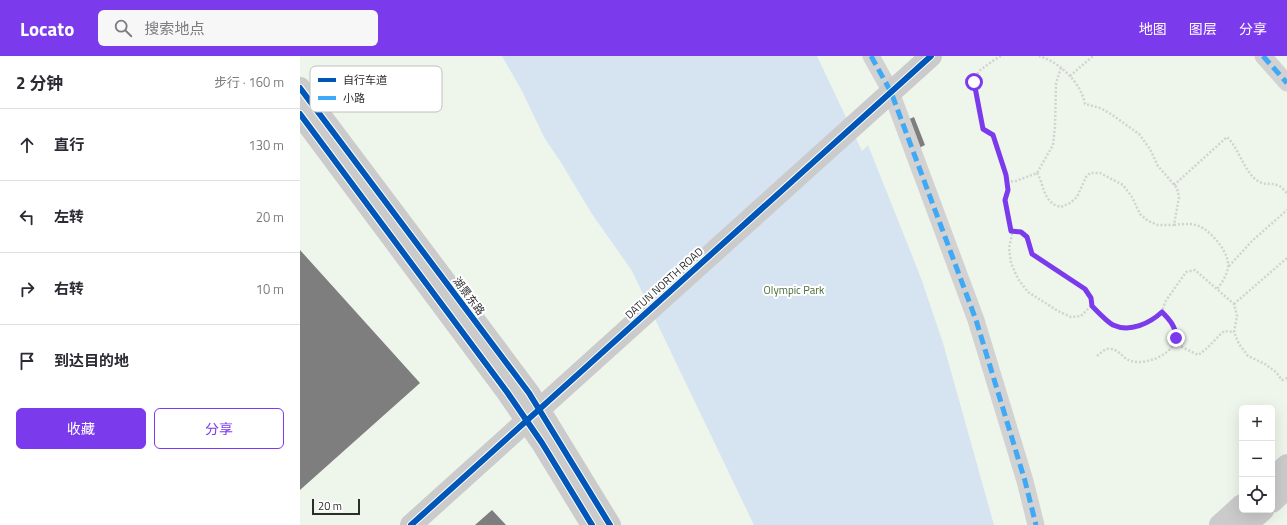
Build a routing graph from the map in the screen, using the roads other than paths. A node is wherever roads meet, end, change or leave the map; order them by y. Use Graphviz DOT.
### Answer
graph roads {
  1 [pos="871,56"];
  2 [pos="931,56"];
  3 [pos="1263,56"];
  4 [pos="1287,82"];
  5 [pos="300,88"];
  6 [pos="891,92"];
  7 [pos="310,101"];
  8 [pos="318,112"];
  9 [pos="300,114"];
  10 [pos="533,414"];
  11 [pos="1287,465"];
  12 [pos="1273,477"];
  13 [pos="1287,488"];
  14 [pos="1275,499"];
  15 [pos="1239,508"];
  16 [pos="1260,513"];
  17 [pos="411,525"];
  18 [pos="592,525"];
  19 [pos="610,525"];
  20 [pos="1036,525"];
  21 [pos="1220,525"];
  22 [pos="1246,525"];
  1 -- 6 [label="street"];
  2 -- 6 [label="street, DATUN NORTH ROAD"];
  3 -- 4 [label="street"];
  5 -- 7 [label="street, 湖景东路"];
  6 -- 10 [label="street, DATUN NORTH ROAD"];
  6 -- 20 [label="street"];
  8 -- 10 [label="street, 湖景东路"];
  9 -- 10 [label="street, 湖景东路"];
  10 -- 17 [label="street, DATUN NORTH ROAD"];
  10 -- 18 [label="street, 湖景东路"];
  10 -- 19 [label="street, 湖景东路"];
  11 -- 12 [label="street"];
  13 -- 14 [label="street"];
  15 -- 21 [label="street"];
  16 -- 22 [label="street"];
}
